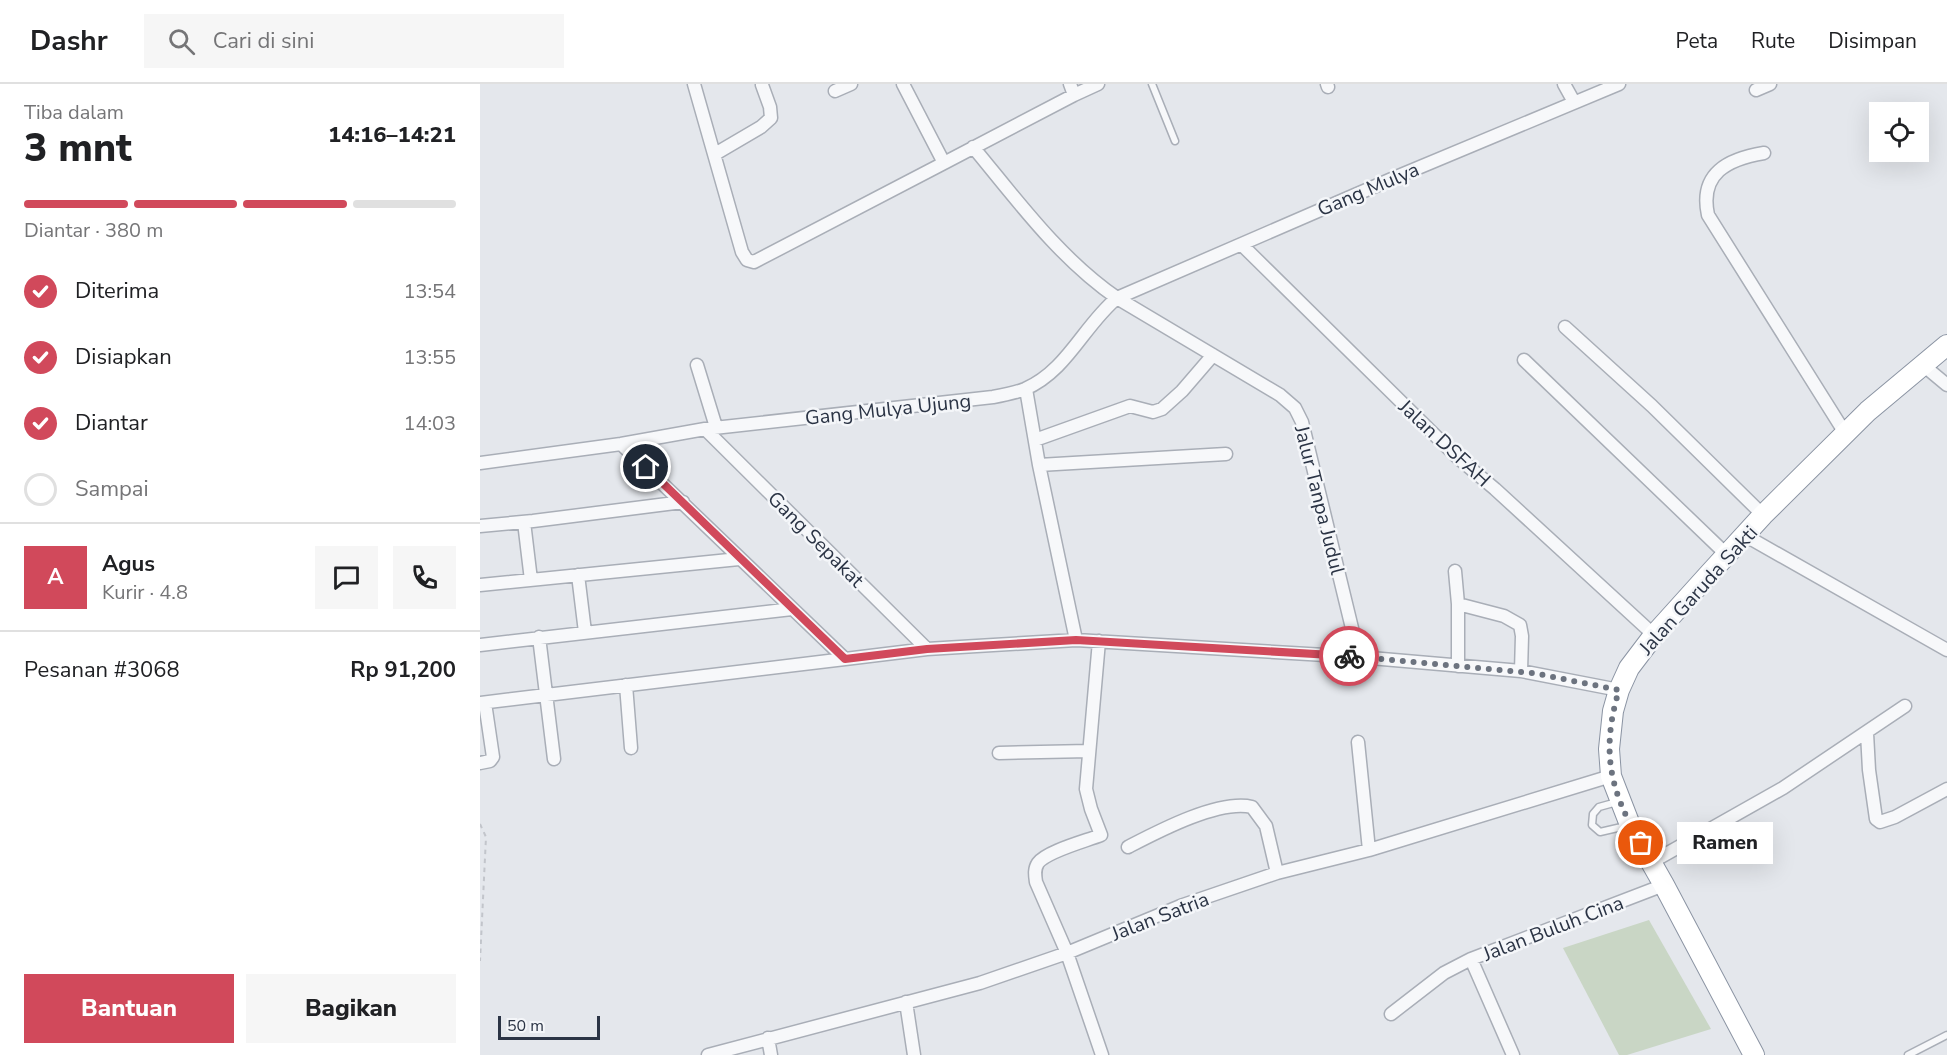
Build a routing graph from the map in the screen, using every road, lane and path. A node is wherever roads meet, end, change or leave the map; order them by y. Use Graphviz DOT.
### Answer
graph roads {
  1 [pos="694,84"];
  2 [pos="851,84"];
  3 [pos="903,84"];
  4 [pos="1098,84"];
  5 [pos="1152,84"];
  6 [pos="1564,84"];
  7 [pos="1619,84"];
  8 [pos="1770,84"];
  9 [pos="762,85"];
  10 [pos="1072,89"];
  11 [pos="1756,90"];
  12 [pos="835,91"];
  13 [pos="1574,102"];
  14 [pos="1175,141"];
  15 [pos="973,147"];
  16 [pos="715,153"];
  17 [pos="1764,153"];
  18 [pos="944,163"];
  19 [pos="1242,245"];
  20 [pos="1117,298"];
  21 [pos="1565,327"];
  22 [pos="1947,345"];
  23 [pos="1213,355"];
  24 [pos="1524,360"];
  25 [pos="697,365"];
  26 [pos="1923,365"];
  27 [pos="1947,385"];
  28 [pos="1026,389"];
  29 [pos="711,428"];
  30 [pos="1845,433"];
  31 [pos="1035,440"];
  32 [pos="621,444"];
  33 [pos="1226,454"];
  34 [pos="480,463"];
  35 [pos="1039,465"];
  36 [pos="683,502"];
  37 [pos="1763,515"];
  38 [pos="524,522"];
  39 [pos="480,526"];
  40 [pos="1746,536"];
  41 [pos="1727,555"];
  42 [pos="739,559"];
  43 [pos="1455,571"];
  44 [pos="578,575"];
  45 [pos="531,580"];
  46 [pos="480,585"];
  47 [pos="1458,604"];
  48 [pos="792,609"];
  49 [pos="585,632"];
  50 [pos="1654,635"];
  51 [pos="538,638"];
  52 [pos="1076,640"];
  53 [pos="1098,641"];
  54 [pos="480,645"];
  55 [pos="927,649"];
  56 [pos="1947,650"];
  57 [pos="1359,657"];
  58 [pos="845,659"];
  59 [pos="1458,666"];
  60 [pos="1521,671"];
  61 [pos="626,686"];
  62 [pos="1619,690"];
  63 [pos="545,694"];
  64 [pos="482,703"];
  65 [pos="1905,706"];
  66 [pos="1867,734"];
  67 [pos="1358,742"];
  68 [pos="631,748"];
  69 [pos="1089,751"];
  70 [pos="999,753"];
  71 [pos="554,759"];
  72 [pos="480,764"];
  73 [pos="1611,776"];
  74 [pos="1947,789"];
  75 [pos="1620,801"];
  76 [pos="480,824"];
  77 [pos="1630,825"];
  78 [pos="1128,847"];
  79 [pos="1369,850"];
  80 [pos="1652,862"];
  81 [pos="1277,873"];
  82 [pos="1664,885"];
  83 [pos="1067,953"];
  84 [pos="1472,959"];
  85 [pos="480,961"];
  86 [pos="906,1002"];
  87 [pos="1391,1014"];
  88 [pos="1947,1035"];
  89 [pos="768,1038"];
  90 [pos="708,1055"];
  91 [pos="771,1055"];
  92 [pos="914,1055"];
  93 [pos="1102,1055"];
  94 [pos="1513,1055"];
  95 [pos="1754,1055"];
  96 [pos="1908,1055"];
  1 -- 16 [label="street"];
  2 -- 12 [label="street"];
  3 -- 18 [label="street"];
  4 -- 10 [label="street"];
  5 -- 14 [label="lane"];
  6 -- 13 [label="street"];
  7 -- 13 [label="street, Gang Mulya"];
  8 -- 11 [label="street"];
  9 -- 16 [label="street"];
  10 -- 15 [label="street"];
  13 -- 19 [label="street, Gang Mulya"];
  15 -- 18 [label="street"];
  15 -- 20 [label="street, Jalur Tanpa Judul"];
  16 -- 18 [label="street"];
  17 -- 30 [label="street"];
  19 -- 20 [label="street, Gang Mulya"];
  19 -- 50 [label="street, Jalan DSFAH"];
  20 -- 23 [label="street, Jalur Tanpa Judul"];
  20 -- 28 [label="street, Gang Mulya Ujung"];
  21 -- 37 [label="street"];
  22 -- 26 [label="highway, Jalan Garuda Sakti"];
  23 -- 31 [label="street"];
  23 -- 57 [label="street, Jalur Tanpa Judul"];
  24 -- 41 [label="street"];
  25 -- 29 [label="street"];
  26 -- 27 [label="street"];
  26 -- 30 [label="highway, Jalan Garuda Sakti"];
  28 -- 29 [label="street, Gang Mulya Ujung"];
  28 -- 31 [label="street"];
  29 -- 32 [label="street, Gang Mulya Ujung"];
  29 -- 55 [label="street, Gang Sepakat"];
  30 -- 37 [label="highway, Jalan Garuda Sakti"];
  31 -- 35 [label="street"];
  32 -- 34 [label="street"];
  32 -- 36 [label="street"];
  33 -- 35 [label="street"];
  35 -- 52 [label="street"];
  36 -- 38 [label="street"];
  36 -- 42 [label="street"];
  37 -- 40 [label="highway, Jalan Garuda Sakti"];
  38 -- 39 [label="street"];
  38 -- 45 [label="street"];
  40 -- 41 [label="highway, Jalan Garuda Sakti"];
  40 -- 56 [label="street"];
  41 -- 50 [label="highway, Jalan Garuda Sakti"];
  42 -- 44 [label="street"];
  42 -- 48 [label="street"];
  43 -- 47 [label="street"];
  44 -- 45 [label="street"];
  44 -- 49 [label="street"];
  45 -- 46 [label="street"];
  47 -- 59 [label="street"];
  47 -- 60 [label="street"];
  48 -- 49 [label="street"];
  48 -- 58 [label="street"];
  49 -- 51 [label="street"];
  50 -- 62 [label="highway, Jalan Garuda Sakti"];
  51 -- 54 [label="street"];
  51 -- 63 [label="street"];
  52 -- 53 [label="street"];
  52 -- 55 [label="street"];
  53 -- 57 [label="street"];
  53 -- 69 [label="street"];
  55 -- 58 [label="street"];
  57 -- 59 [label="street"];
  58 -- 61 [label="street"];
  59 -- 60 [label="street"];
  60 -- 62 [label="street"];
  61 -- 63 [label="street"];
  61 -- 68 [label="street"];
  62 -- 73 [label="highway, Jalan Garuda Sakti"];
  63 -- 64 [label="street"];
  63 -- 71 [label="street"];
  64 -- 72 [label="street"];
  65 -- 66 [label="street"];
  66 -- 74 [label="street"];
  66 -- 80 [label="street"];
  67 -- 79 [label="street"];
  69 -- 70 [label="street"];
  69 -- 83 [label="street"];
  73 -- 75 [label="highway, Jalan Garuda Sakti"];
  73 -- 79 [label="street, Jalan Satria"];
  75 -- 77 [label="highway, Jalan Garuda Sakti"];
  75 -- 77 [label="lane"];
  76 -- 85 [label="path"];
  77 -- 80 [label="highway, Jalan Garuda Sakti"];
  78 -- 81 [label="street"];
  79 -- 81 [label="street, Jalan Satria"];
  80 -- 82 [label="highway, Jalan Garuda Sakti"];
  81 -- 83 [label="street, Jalan Satria"];
  82 -- 84 [label="street, Jalan Buluh Cina"];
  82 -- 95 [label="highway, Jalan Garuda Sakti"];
  83 -- 86 [label="street, Jalan Satria"];
  83 -- 93 [label="street"];
  84 -- 87 [label="street"];
  84 -- 94 [label="street, Jalan Buluh Cina"];
  86 -- 89 [label="street, Jalan Satria"];
  86 -- 92 [label="street"];
  88 -- 96 [label="lane"];
  89 -- 90 [label="street, Jalan Satria"];
  89 -- 91 [label="street"];
}
